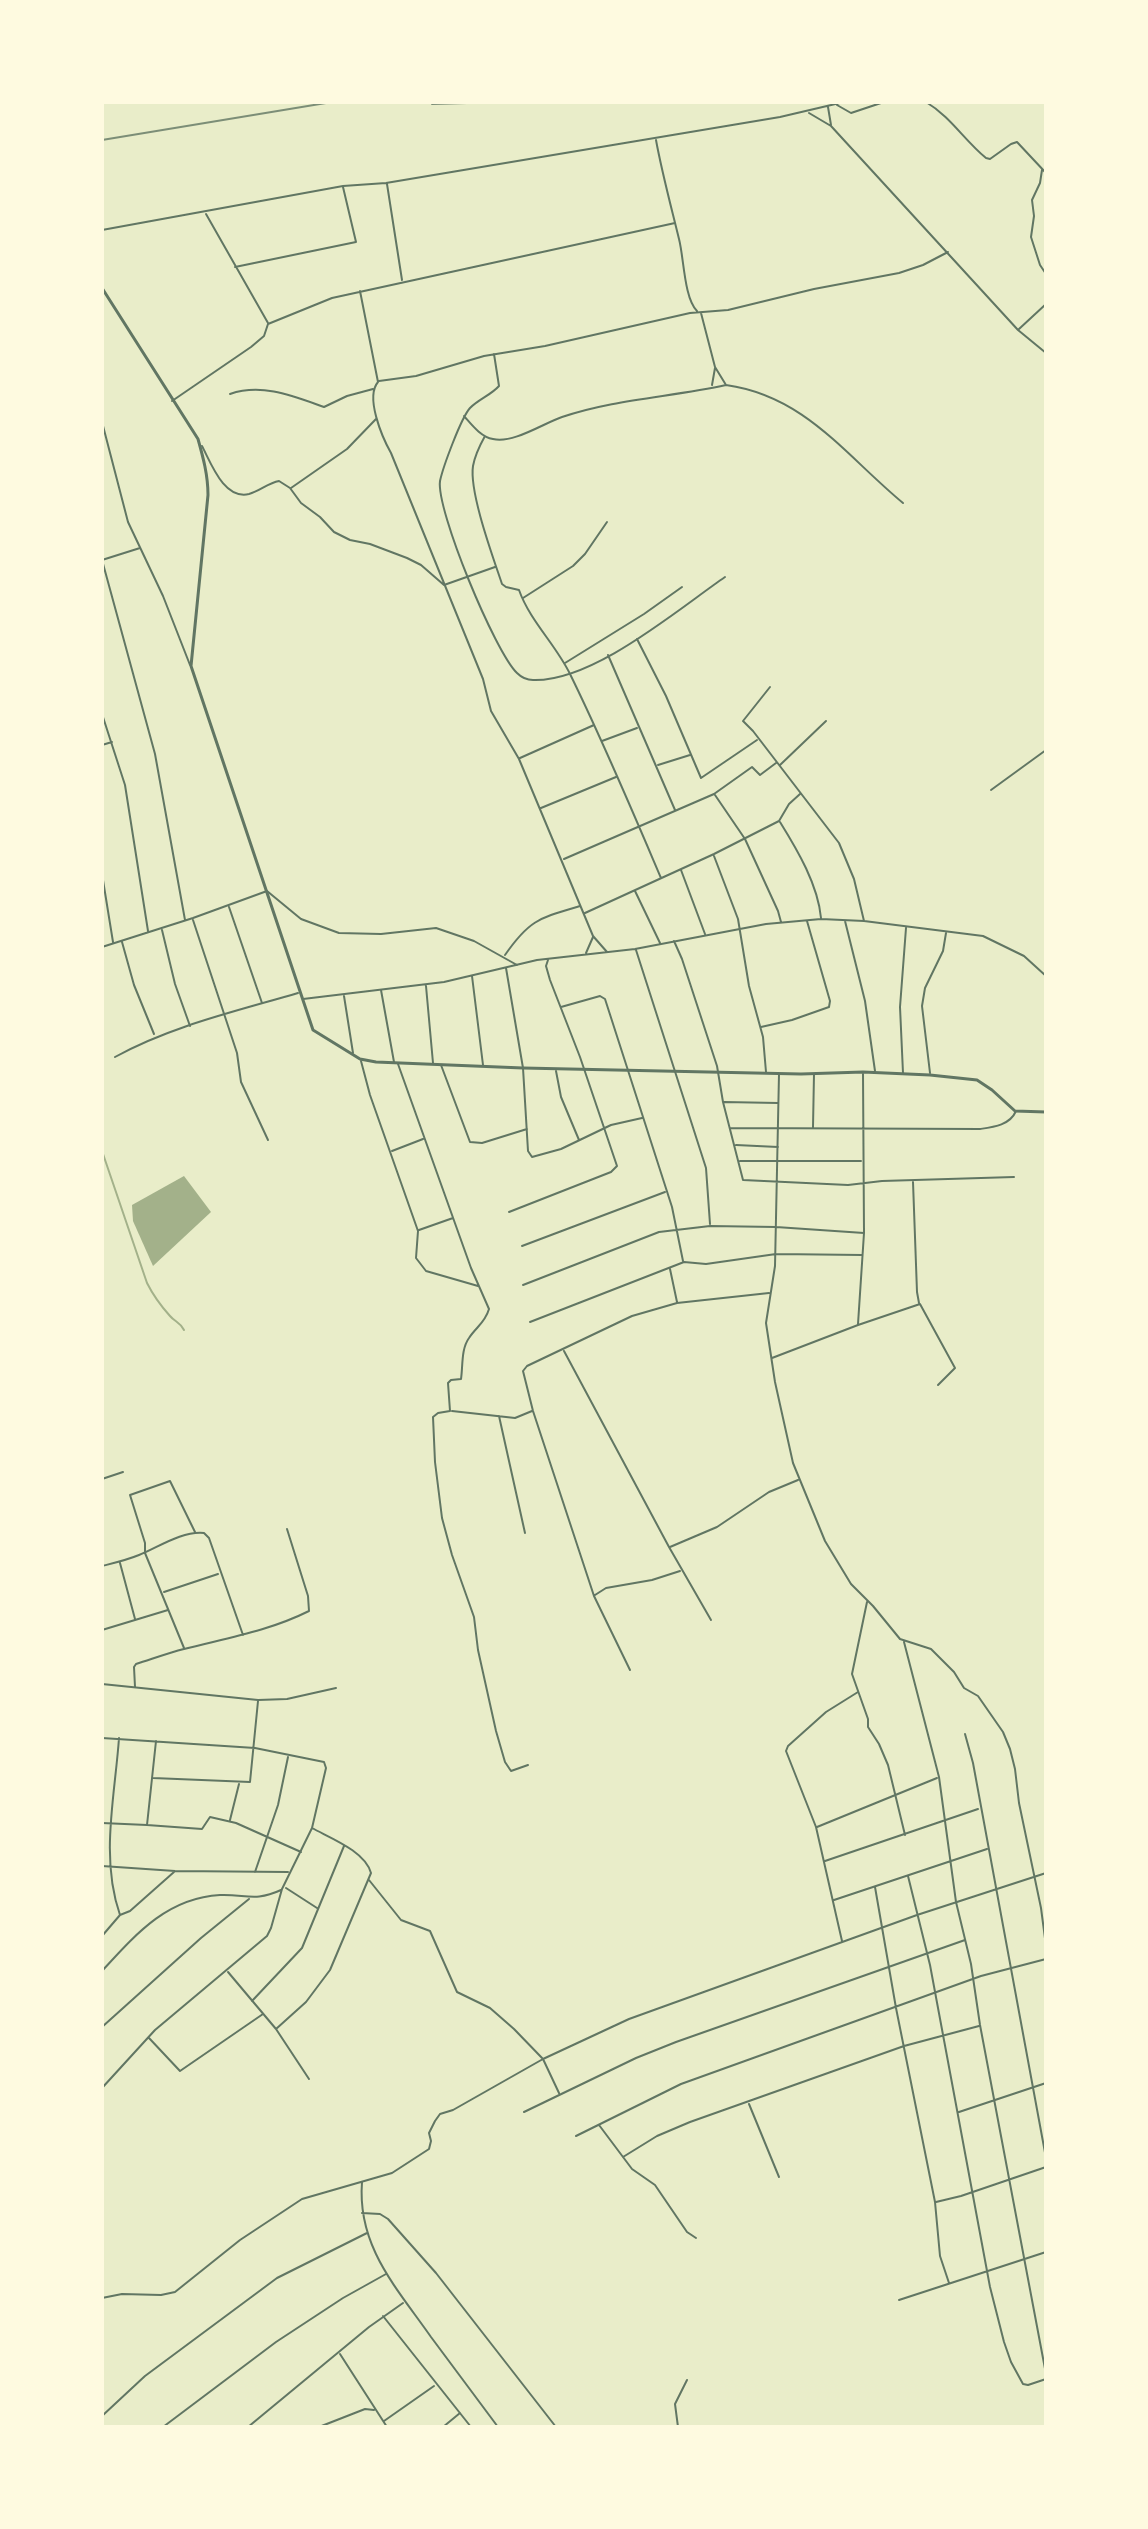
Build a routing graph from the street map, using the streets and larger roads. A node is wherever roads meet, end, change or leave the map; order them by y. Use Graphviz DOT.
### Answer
graph roads {
  1 [pos="818,102"];
  2 [pos="844,102"];
  3 [pos="884,102"];
  4 [pos="926,102"];
  5 [pos="837,105"];
  6 [pos="828,107"];
  7 [pos="820,109"];
  8 [pos="808,112"];
  9 [pos="831,126"];
  10 [pos="656,139"];
  11 [pos="1042,170"];
  12 [pos="1046,173"];
  13 [pos="386,183"];
  14 [pos="343,186"];
  15 [pos="205,212"];
  16 [pos="675,223"];
  17 [pos="102,230"];
  18 [pos="948,252"];
  19 [pos="235,267"];
  20 [pos="1046,274"];
  21 [pos="402,282"];
  22 [pos="102,288"];
  23 [pos="360,291"];
  24 [pos="1046,304"];
  25 [pos="692,306"];
  26 [pos="699,312"];
  27 [pos="690,313"];
  28 [pos="268,324"];
  29 [pos="1018,330"];
  30 [pos="1046,353"];
  31 [pos="494,354"];
  32 [pos="715,367"];
  33 [pos="378,382"];
  34 [pos="726,385"];
  35 [pos="712,388"];
  36 [pos="373,389"];
  37 [pos="230,394"];
  38 [pos="172,401"];
  39 [pos="464,416"];
  40 [pos="376,418"];
  41 [pos="102,422"];
  42 [pos="485,436"];
  43 [pos="198,439"];
  44 [pos="290,488"];
  45 [pos="903,503"];
  46 [pos="607,522"];
  47 [pos="140,548"];
  48 [pos="496,567"];
  49 [pos="467,575"];
  50 [pos="725,577"];
  51 [pos="444,585"];
  52 [pos="682,587"];
  53 [pos="522,599"];
  54 [pos="637,639"];
  55 [pos="608,655"];
  56 [pos="564,663"];
  57 [pos="191,666"];
  58 [pos="570,674"];
  59 [pos="770,687"];
  60 [pos="102,714"];
  61 [pos="826,721"];
  62 [pos="594,725"];
  63 [pos="638,727"];
  64 [pos="758,739"];
  65 [pos="112,742"];
  66 [pos="601,742"];
  67 [pos="102,745"];
  68 [pos="1046,750"];
  69 [pos="691,755"];
  70 [pos="519,759"];
  71 [pos="778,764"];
  72 [pos="656,766"];
  73 [pos="617,776"];
  74 [pos="991,790"];
  75 [pos="714,794"];
  76 [pos="801,794"];
  77 [pos="540,809"];
  78 [pos="675,811"];
  79 [pos="779,821"];
  80 [pos="640,826"];
  81 [pos="745,839"];
  82 [pos="714,854"];
  83 [pos="562,860"];
  84 [pos="681,869"];
  85 [pos="102,874"];
  86 [pos="661,878"];
  87 [pos="634,890"];
  88 [pos="267,891"];
  89 [pos="582,905"];
  90 [pos="229,906"];
  91 [pos="585,913"];
  92 [pos="193,918"];
  93 [pos="806,919"];
  94 [pos="821,919"];
  95 [pos="845,920"];
  96 [pos="185,921"];
  97 [pos="864,921"];
  98 [pos="781,922"];
  99 [pos="906,927"];
  100 [pos="161,929"];
  101 [pos="741,929"];
  102 [pos="946,931"];
  103 [pos="149,933"];
  104 [pos="705,934"];
  105 [pos="593,936"];
  106 [pos="122,941"];
  107 [pos="674,941"];
  108 [pos="114,943"];
  109 [pos="660,943"];
  110 [pos="102,947"];
  111 [pos="635,949"];
  112 [pos="608,953"];
  113 [pos="586,954"];
  114 [pos="504,956"];
  115 [pos="549,959"];
  116 [pos="537,960"];
  117 [pos="517,965"];
  118 [pos="546,966"];
  119 [pos="506,967"];
  120 [pos="472,975"];
  121 [pos="1046,976"];
  122 [pos="426,985"];
  123 [pos="381,990"];
  124 [pos="299,993"];
  125 [pos="344,995"];
  126 [pos="302,999"];
  127 [pos="262,1004"];
  128 [pos="561,1007"];
  129 [pos="224,1013"];
  130 [pos="190,1026"];
  131 [pos="760,1027"];
  132 [pos="155,1036"];
  133 [pos="354,1055"];
  134 [pos="115,1057"];
  135 [pos="360,1059"];
  136 [pos="396,1063"];
  137 [pos="407,1064"];
  138 [pos="433,1065"];
  139 [pos="441,1065"];
  140 [pos="483,1066"];
  141 [pos="523,1068"];
  142 [pos="555,1068"];
  143 [pos="583,1068"];
  144 [pos="629,1069"];
  145 [pos="673,1070"];
  146 [pos="718,1070"];
  147 [pos="766,1072"];
  148 [pos="863,1072"];
  149 [pos="875,1072"];
  150 [pos="779,1073"];
  151 [pos="814,1073"];
  152 [pos="903,1073"];
  153 [pos="402,1074"];
  154 [pos="930,1075"];
  155 [pos="723,1102"];
  156 [pos="778,1103"];
  157 [pos="1017,1110"];
  158 [pos="1046,1112"];
  159 [pos="644,1118"];
  160 [pos="604,1128"];
  161 [pos="730,1128"];
  162 [pos="862,1128"];
  163 [pos="528,1129"];
  164 [pos="778,1129"];
  165 [pos="813,1129"];
  166 [pos="425,1138"];
  167 [pos="268,1140"];
  168 [pos="579,1141"];
  169 [pos="735,1145"];
  170 [pos="779,1147"];
  171 [pos="391,1152"];
  172 [pos="738,1161"];
  173 [pos="779,1161"];
  174 [pos="863,1161"];
  175 [pos="1014,1177"];
  176 [pos="913,1180"];
  177 [pos="778,1183"];
  178 [pos="864,1183"];
  179 [pos="666,1191"];
  180 [pos="509,1212"];
  181 [pos="453,1218"];
  182 [pos="710,1226"];
  183 [pos="776,1227"];
  184 [pos="678,1230"];
  185 [pos="418,1231"];
  186 [pos="864,1233"];
  187 [pos="522,1246"];
  188 [pos="776,1254"];
  189 [pos="862,1255"];
  190 [pos="684,1262"];
  191 [pos="670,1267"];
  192 [pos="523,1285"];
  193 [pos="479,1286"];
  194 [pos="770,1292"];
  195 [pos="677,1303"];
  196 [pos="920,1304"];
  197 [pos="530,1322"];
  198 [pos="858,1325"];
  199 [pos="563,1350"];
  200 [pos="771,1359"];
  201 [pos="938,1385"];
  202 [pos="450,1411"];
  203 [pos="533,1411"];
  204 [pos="499,1416"];
  205 [pos="123,1472"];
  206 [pos="102,1479"];
  207 [pos="799,1480"];
  208 [pos="287,1529"];
  209 [pos="195,1532"];
  210 [pos="525,1533"];
  211 [pos="669,1547"];
  212 [pos="145,1553"];
  213 [pos="119,1561"];
  214 [pos="102,1566"];
  215 [pos="682,1570"];
  216 [pos="220,1573"];
  217 [pos="163,1592"];
  218 [pos="594,1596"];
  219 [pos="867,1601"];
  220 [pos="168,1610"];
  221 [pos="135,1620"];
  222 [pos="711,1620"];
  223 [pos="102,1630"];
  224 [pos="244,1636"];
  225 [pos="903,1641"];
  226 [pos="184,1649"];
  227 [pos="630,1670"];
  228 [pos="102,1684"];
  229 [pos="135,1687"];
  230 [pos="336,1688"];
  231 [pos="858,1692"];
  232 [pos="258,1700"];
  233 [pos="965,1734"];
  234 [pos="102,1738"];
  235 [pos="119,1738"];
  236 [pos="156,1741"];
  237 [pos="255,1748"];
  238 [pos="288,1755"];
  239 [pos="528,1765"];
  240 [pos="939,1777"];
  241 [pos="153,1778"];
  242 [pos="240,1782"];
  243 [pos="897,1796"];
  244 [pos="980,1808"];
  245 [pos="944,1819"];
  246 [pos="229,1821"];
  247 [pos="102,1823"];
  248 [pos="111,1823"];
  249 [pos="147,1825"];
  250 [pos="816,1827"];
  251 [pos="312,1828"];
  252 [pos="905,1835"];
  253 [pos="269,1838"];
  254 [pos="344,1846"];
  255 [pos="989,1848"];
  256 [pos="301,1852"];
  257 [pos="951,1860"];
  258 [pos="824,1861"];
  259 [pos="102,1866"];
  260 [pos="110,1866"];
  261 [pos="175,1871"];
  262 [pos="255,1872"];
  263 [pos="289,1872"];
  264 [pos="1046,1873"];
  265 [pos="908,1876"];
  266 [pos="1034,1877"];
  267 [pos="369,1880"];
  268 [pos="875,1887"];
  269 [pos="283,1888"];
  270 [pos="997,1890"];
  271 [pos="250,1898"];
  272 [pos="832,1900"];
  273 [pos="956,1902"];
  274 [pos="318,1909"];
  275 [pos="120,1915"];
  276 [pos="917,1915"];
  277 [pos="881,1928"];
  278 [pos="102,1936"];
  279 [pos="966,1940"];
  280 [pos="842,1942"];
  281 [pos="1046,1946"];
  282 [pos="927,1953"];
  283 [pos="1046,1959"];
  284 [pos="889,1967"];
  285 [pos="1012,1967"];
  286 [pos="227,1970"];
  287 [pos="102,1971"];
  288 [pos="973,1979"];
  289 [pos="934,1995"];
  290 [pos="252,2001"];
  291 [pos="896,2008"];
  292 [pos="263,2014"];
  293 [pos="980,2025"];
  294 [pos="102,2027"];
  295 [pos="276,2029"];
  296 [pos="942,2036"];
  297 [pos="147,2037"];
  298 [pos="904,2046"];
  299 [pos="543,2059"];
  300 [pos="309,2079"];
  301 [pos="1046,2083"];
  302 [pos="102,2088"];
  303 [pos="1032,2088"];
  304 [pos="560,2094"];
  305 [pos="995,2101"];
  306 [pos="749,2103"];
  307 [pos="524,2112"];
  308 [pos="957,2113"];
  309 [pos="598,2124"];
  310 [pos="576,2136"];
  311 [pos="623,2157"];
  312 [pos="1046,2158"];
  313 [pos="1046,2167"];
  314 [pos="779,2177"];
  315 [pos="362,2180"];
  316 [pos="1010,2180"];
  317 [pos="972,2192"];
  318 [pos="935,2202"];
  319 [pos="362,2213"];
  320 [pos="367,2233"];
  321 [pos="696,2238"];
  322 [pos="1046,2252"];
  323 [pos="1024,2260"];
  324 [pos="987,2272"];
  325 [pos="386,2274"];
  326 [pos="949,2283"];
  327 [pos="102,2298"];
  328 [pos="899,2300"];
  329 [pos="405,2302"];
  330 [pos="383,2316"];
  331 [pos="339,2352"];
  332 [pos="1046,2377"];
  333 [pos="687,2380"];
  334 [pos="436,2384"];
  335 [pos="374,2410"];
  336 [pos="460,2413"];
  337 [pos="102,2416"];
  338 [pos="383,2421"];
  339 [pos="163,2427"];
  340 [pos="248,2427"];
  341 [pos="319,2427"];
  342 [pos="387,2427"];
  343 [pos="443,2427"];
  344 [pos="471,2427"];
  345 [pos="498,2427"];
  346 [pos="556,2427"];
  347 [pos="678,2427"];
  1 -- 7 [label="street"];
  2 -- 5 [label="street"];
  3 -- 5 [label="street"];
  4 -- 11 [label="street"];
  5 -- 6 [label="street"];
  6 -- 7 [label="street"];
  6 -- 9 [label="street"];
  7 -- 8 [label="street"];
  8 -- 9 [label="street"];
  8 -- 10 [label="street"];
  9 -- 18 [label="street"];
  10 -- 13 [label="street"];
  10 -- 16 [label="street"];
  11 -- 12 [label="street"];
  11 -- 20 [label="street"];
  13 -- 14 [label="street"];
  13 -- 21 [label="street"];
  14 -- 15 [label="street"];
  14 -- 19 [label="street"];
  15 -- 17 [label="street"];
  15 -- 19 [label="street"];
  16 -- 21 [label="street"];
  16 -- 25 [label="street"];
  18 -- 26 [label="street"];
  18 -- 29 [label="street"];
  19 -- 28 [label="street"];
  21 -- 23 [label="street"];
  22 -- 38 [label="street"];
  23 -- 28 [label="street"];
  23 -- 33 [label="street"];
  24 -- 29 [label="street"];
  25 -- 26 [label="street"];
  25 -- 27 [label="street"];
  26 -- 27 [label="street"];
  26 -- 32 [label="street"];
  27 -- 31 [label="street"];
  28 -- 38 [label="street"];
  29 -- 30 [label="street"];
  31 -- 33 [label="street"];
  31 -- 39 [label="street"];
  32 -- 34 [label="street"];
  32 -- 35 [label="street"];
  33 -- 36 [label="street"];
  34 -- 35 [label="street"];
  34 -- 45 [label="street"];
  35 -- 42 [label="street"];
  36 -- 37 [label="street"];
  36 -- 40 [label="street"];
  38 -- 43 [label="street"];
  39 -- 42 [label="street"];
  39 -- 49 [label="street"];
  40 -- 44 [label="street"];
  40 -- 51 [label="street"];
  41 -- 47 [label="street"];
  42 -- 48 [label="street"];
  43 -- 44 [label="street"];
  43 -- 57 [label="street"];
  44 -- 51 [label="street"];
  46 -- 53 [label="street"];
  47 -- 57 [label="street"];
  47 -- 96 [label="street"];
  48 -- 49 [label="street"];
  48 -- 53 [label="street"];
  49 -- 51 [label="street"];
  49 -- 58 [label="street"];
  50 -- 54 [label="street"];
  51 -- 70 [label="street"];
  52 -- 56 [label="street"];
  53 -- 56 [label="street"];
  54 -- 55 [label="street"];
  54 -- 69 [label="street"];
  55 -- 58 [label="street"];
  55 -- 63 [label="street"];
  56 -- 58 [label="street"];
  57 -- 88 [label="street"];
  58 -- 62 [label="street"];
  59 -- 64 [label="street"];
  60 -- 65 [label="street"];
  61 -- 71 [label="street"];
  62 -- 66 [label="street"];
  62 -- 70 [label="street"];
  63 -- 66 [label="street"];
  63 -- 72 [label="street"];
  64 -- 69 [label="street"];
  64 -- 71 [label="street"];
  65 -- 67 [label="street"];
  65 -- 103 [label="street"];
  66 -- 73 [label="street"];
  68 -- 74 [label="street"];
  69 -- 72 [label="street"];
  70 -- 77 [label="street"];
  71 -- 75 [label="street"];
  71 -- 76 [label="street"];
  72 -- 78 [label="street"];
  73 -- 77 [label="street"];
  73 -- 80 [label="street"];
  75 -- 78 [label="street"];
  75 -- 81 [label="street"];
  76 -- 79 [label="street"];
  76 -- 97 [label="street"];
  77 -- 83 [label="street"];
  78 -- 80 [label="street"];
  79 -- 81 [label="street"];
  79 -- 94 [label="street"];
  80 -- 83 [label="street"];
  80 -- 86 [label="street"];
  81 -- 82 [label="street"];
  81 -- 98 [label="street"];
  82 -- 84 [label="street"];
  82 -- 101 [label="street"];
  83 -- 89 [label="street"];
  84 -- 86 [label="street"];
  84 -- 104 [label="street"];
  85 -- 108 [label="street"];
  86 -- 87 [label="street"];
  87 -- 91 [label="street"];
  87 -- 109 [label="street"];
  88 -- 90 [label="street"];
  88 -- 114 [label="street"];
  88 -- 124 [label="street"];
  89 -- 91 [label="street"];
  89 -- 114 [label="street"];
  90 -- 92 [label="street"];
  90 -- 127 [label="street"];
  91 -- 105 [label="street"];
  92 -- 96 [label="street"];
  92 -- 129 [label="street"];
  93 -- 94 [label="street"];
  93 -- 98 [label="street"];
  93 -- 131 [label="street"];
  94 -- 95 [label="street"];
  95 -- 97 [label="street"];
  95 -- 149 [label="street"];
  96 -- 100 [label="street"];
  97 -- 99 [label="street"];
  98 -- 101 [label="street"];
  99 -- 102 [label="street"];
  99 -- 152 [label="street"];
  100 -- 103 [label="street"];
  100 -- 130 [label="street"];
  101 -- 104 [label="street"];
  101 -- 131 [label="street"];
  102 -- 121 [label="street"];
  102 -- 154 [label="street"];
  103 -- 106 [label="street"];
  104 -- 107 [label="street"];
  105 -- 112 [label="street"];
  105 -- 113 [label="street"];
  106 -- 108 [label="street"];
  106 -- 132 [label="street"];
  107 -- 109 [label="street"];
  107 -- 146 [label="street"];
  108 -- 110 [label="street"];
  109 -- 111 [label="street"];
  111 -- 112 [label="street"];
  111 -- 145 [label="street"];
  112 -- 113 [label="street"];
  113 -- 115 [label="street"];
  114 -- 117 [label="street"];
  115 -- 116 [label="street"];
  115 -- 118 [label="street"];
  116 -- 117 [label="street"];
  116 -- 118 [label="street"];
  117 -- 119 [label="street"];
  118 -- 128 [label="street"];
  119 -- 120 [label="street"];
  119 -- 141 [label="street"];
  120 -- 122 [label="street"];
  120 -- 140 [label="street"];
  122 -- 123 [label="street"];
  122 -- 138 [label="street"];
  123 -- 125 [label="street"];
  123 -- 136 [label="street"];
  124 -- 126 [label="street"];
  124 -- 127 [label="street"];
  125 -- 126 [label="street"];
  125 -- 133 [label="street"];
  126 -- 133 [label="street"];
  127 -- 129 [label="street"];
  128 -- 143 [label="street"];
  128 -- 144 [label="street"];
  129 -- 130 [label="street"];
  129 -- 167 [label="street"];
  130 -- 132 [label="street"];
  131 -- 147 [label="street"];
  132 -- 134 [label="street"];
  133 -- 135 [label="street"];
  135 -- 136 [label="street"];
  135 -- 171 [label="street"];
  136 -- 137 [label="street"];
  136 -- 153 [label="street"];
  137 -- 138 [label="street"];
  137 -- 153 [label="street"];
  138 -- 139 [label="street"];
  139 -- 140 [label="street"];
  139 -- 163 [label="street"];
  140 -- 141 [label="street"];
  141 -- 142 [label="street"];
  141 -- 163 [label="street"];
  142 -- 143 [label="street"];
  142 -- 168 [label="street"];
  143 -- 144 [label="street"];
  143 -- 160 [label="street"];
  144 -- 145 [label="street"];
  144 -- 159 [label="street"];
  145 -- 146 [label="street"];
  145 -- 182 [label="street"];
  146 -- 147 [label="street"];
  146 -- 155 [label="street"];
  147 -- 150 [label="street"];
  148 -- 149 [label="street"];
  148 -- 151 [label="street"];
  148 -- 162 [label="street"];
  149 -- 152 [label="street"];
  150 -- 151 [label="street"];
  150 -- 156 [label="street"];
  151 -- 165 [label="street"];
  152 -- 154 [label="street"];
  153 -- 166 [label="street"];
  154 -- 157 [label="street"];
  155 -- 156 [label="street"];
  155 -- 161 [label="street"];
  156 -- 164 [label="street"];
  157 -- 158 [label="street"];
  157 -- 162 [label="street"];
  159 -- 160 [label="street"];
  159 -- 179 [label="street"];
  160 -- 168 [label="street"];
  160 -- 180 [label="street"];
  161 -- 164 [label="street"];
  161 -- 169 [label="street"];
  162 -- 165 [label="street"];
  162 -- 174 [label="street"];
  163 -- 168 [label="street"];
  164 -- 165 [label="street"];
  164 -- 170 [label="street"];
  166 -- 171 [label="street"];
  166 -- 181 [label="street"];
  169 -- 170 [label="street"];
  169 -- 172 [label="street"];
  170 -- 173 [label="street"];
  171 -- 185 [label="street"];
  172 -- 173 [label="street"];
  172 -- 177 [label="street"];
  173 -- 174 [label="street"];
  173 -- 177 [label="street"];
  174 -- 178 [label="street"];
  175 -- 176 [label="street"];
  176 -- 178 [label="street"];
  176 -- 196 [label="street"];
  177 -- 178 [label="street"];
  177 -- 183 [label="street"];
  178 -- 186 [label="street"];
  179 -- 184 [label="street"];
  179 -- 187 [label="street"];
  181 -- 185 [label="street"];
  181 -- 193 [label="street"];
  182 -- 183 [label="street"];
  182 -- 184 [label="street"];
  183 -- 186 [label="street"];
  183 -- 188 [label="street"];
  184 -- 190 [label="street"];
  184 -- 192 [label="street"];
  185 -- 193 [label="street"];
  186 -- 189 [label="street"];
  188 -- 189 [label="street"];
  188 -- 190 [label="street"];
  188 -- 194 [label="street"];
  189 -- 198 [label="street"];
  190 -- 191 [label="street"];
  191 -- 195 [label="street"];
  191 -- 197 [label="street"];
  193 -- 202 [label="street"];
  194 -- 195 [label="street"];
  194 -- 200 [label="street"];
  195 -- 199 [label="street"];
  196 -- 198 [label="street"];
  196 -- 201 [label="street"];
  198 -- 200 [label="street"];
  199 -- 203 [label="street"];
  199 -- 211 [label="street"];
  200 -- 207 [label="street"];
  202 -- 204 [label="street"];
  202 -- 239 [label="street"];
  203 -- 204 [label="street"];
  203 -- 218 [label="street"];
  204 -- 210 [label="street"];
  205 -- 206 [label="street"];
  207 -- 211 [label="street"];
  207 -- 219 [label="street"];
  208 -- 224 [label="street"];
  209 -- 212 [label="street"];
  209 -- 212 [label="street"];
  209 -- 216 [label="street"];
  211 -- 215 [label="street"];
  212 -- 213 [label="street"];
  212 -- 217 [label="street"];
  213 -- 214 [label="street"];
  213 -- 221 [label="street"];
  215 -- 218 [label="street"];
  215 -- 222 [label="street"];
  216 -- 217 [label="street"];
  216 -- 224 [label="street"];
  217 -- 220 [label="street"];
  218 -- 227 [label="street"];
  219 -- 225 [label="street"];
  219 -- 231 [label="street"];
  220 -- 221 [label="street"];
  220 -- 226 [label="street"];
  221 -- 223 [label="street"];
  224 -- 226 [label="street"];
  225 -- 240 [label="street"];
  225 -- 266 [label="street"];
  226 -- 229 [label="street"];
  228 -- 229 [label="street"];
  229 -- 232 [label="street"];
  230 -- 232 [label="street"];
  231 -- 243 [label="street"];
  231 -- 250 [label="street"];
  232 -- 237 [label="street"];
  233 -- 244 [label="street"];
  234 -- 235 [label="street"];
  235 -- 236 [label="street"];
  235 -- 248 [label="street"];
  236 -- 237 [label="street"];
  236 -- 241 [label="street"];
  237 -- 238 [label="street"];
  237 -- 242 [label="street"];
  238 -- 251 [label="street"];
  238 -- 253 [label="street"];
  240 -- 243 [label="street"];
  240 -- 245 [label="street"];
  241 -- 242 [label="street"];
  241 -- 249 [label="street"];
  242 -- 246 [label="street"];
  243 -- 250 [label="street"];
  243 -- 252 [label="street"];
  244 -- 245 [label="street"];
  244 -- 255 [label="street"];
  245 -- 252 [label="street"];
  245 -- 257 [label="street"];
  246 -- 249 [label="street"];
  246 -- 253 [label="street"];
  247 -- 248 [label="street"];
  248 -- 249 [label="street"];
  248 -- 260 [label="street"];
  250 -- 258 [label="street"];
  251 -- 254 [label="street"];
  251 -- 256 [label="street"];
  252 -- 258 [label="street"];
  253 -- 256 [label="street"];
  253 -- 262 [label="street"];
  254 -- 267 [label="street"];
  254 -- 274 [label="street"];
  255 -- 257 [label="street"];
  255 -- 270 [label="street"];
  256 -- 263 [label="street"];
  257 -- 265 [label="street"];
  257 -- 273 [label="street"];
  258 -- 272 [label="street"];
  259 -- 260 [label="street"];
  260 -- 261 [label="street"];
  260 -- 275 [label="street"];
  261 -- 262 [label="street"];
  261 -- 275 [label="street"];
  262 -- 263 [label="street"];
  263 -- 269 [label="street"];
  264 -- 266 [label="street"];
  265 -- 268 [label="street"];
  265 -- 276 [label="street"];
  266 -- 270 [label="street"];
  266 -- 281 [label="street"];
  267 -- 295 [label="street"];
  267 -- 299 [label="street"];
  268 -- 272 [label="street"];
  268 -- 277 [label="street"];
  269 -- 271 [label="street"];
  269 -- 274 [label="street"];
  269 -- 286 [label="street"];
  270 -- 273 [label="street"];
  270 -- 285 [label="street"];
  271 -- 287 [label="street"];
  271 -- 294 [label="street"];
  272 -- 280 [label="street"];
  273 -- 276 [label="street"];
  273 -- 279 [label="street"];
  274 -- 290 [label="street"];
  275 -- 278 [label="street"];
  276 -- 277 [label="street"];
  276 -- 282 [label="street"];
  277 -- 280 [label="street"];
  277 -- 284 [label="street"];
  279 -- 282 [label="street"];
  279 -- 288 [label="street"];
  280 -- 299 [label="street"];
  282 -- 284 [label="street"];
  282 -- 289 [label="street"];
  283 -- 285 [label="street"];
  284 -- 291 [label="street"];
  284 -- 304 [label="street"];
  285 -- 288 [label="street"];
  285 -- 303 [label="street"];
  286 -- 290 [label="street"];
  286 -- 297 [label="street"];
  288 -- 289 [label="street"];
  288 -- 293 [label="street"];
  289 -- 291 [label="street"];
  289 -- 296 [label="street"];
  290 -- 292 [label="street"];
  291 -- 298 [label="street"];
  291 -- 309 [label="street"];
  292 -- 295 [label="street"];
  292 -- 297 [label="street"];
  293 -- 296 [label="street"];
  293 -- 305 [label="street"];
  295 -- 300 [label="street"];
  296 -- 298 [label="street"];
  296 -- 308 [label="street"];
  297 -- 302 [label="street"];
  298 -- 306 [label="street"];
  298 -- 318 [label="street"];
  299 -- 304 [label="street"];
  299 -- 315 [label="street"];
  301 -- 303 [label="street"];
  303 -- 305 [label="street"];
  303 -- 312 [label="street"];
  304 -- 307 [label="street"];
  305 -- 308 [label="street"];
  305 -- 316 [label="street"];
  306 -- 311 [label="street"];
  306 -- 314 [label="street"];
  308 -- 317 [label="street"];
  309 -- 310 [label="street"];
  309 -- 311 [label="street"];
  311 -- 321 [label="street"];
  313 -- 316 [label="street"];
  315 -- 319 [label="street"];
  315 -- 327 [label="street"];
  316 -- 317 [label="street"];
  316 -- 323 [label="street"];
  317 -- 318 [label="street"];
  317 -- 324 [label="street"];
  318 -- 326 [label="street"];
  319 -- 320 [label="street"];
  319 -- 346 [label="street"];
  320 -- 325 [label="street"];
  320 -- 337 [label="street"];
  322 -- 323 [label="street"];
  323 -- 324 [label="street"];
  323 -- 332 [label="street"];
  324 -- 326 [label="street"];
  324 -- 332 [label="street"];
  325 -- 329 [label="street"];
  325 -- 339 [label="street"];
  326 -- 328 [label="street"];
  329 -- 330 [label="street"];
  329 -- 345 [label="street"];
  330 -- 331 [label="street"];
  330 -- 334 [label="street"];
  331 -- 335 [label="street"];
  331 -- 340 [label="street"];
  333 -- 347 [label="street"];
  334 -- 336 [label="street"];
  334 -- 338 [label="street"];
  335 -- 338 [label="street"];
  335 -- 341 [label="street"];
  336 -- 343 [label="street"];
  336 -- 344 [label="street"];
  338 -- 342 [label="street"];
}
